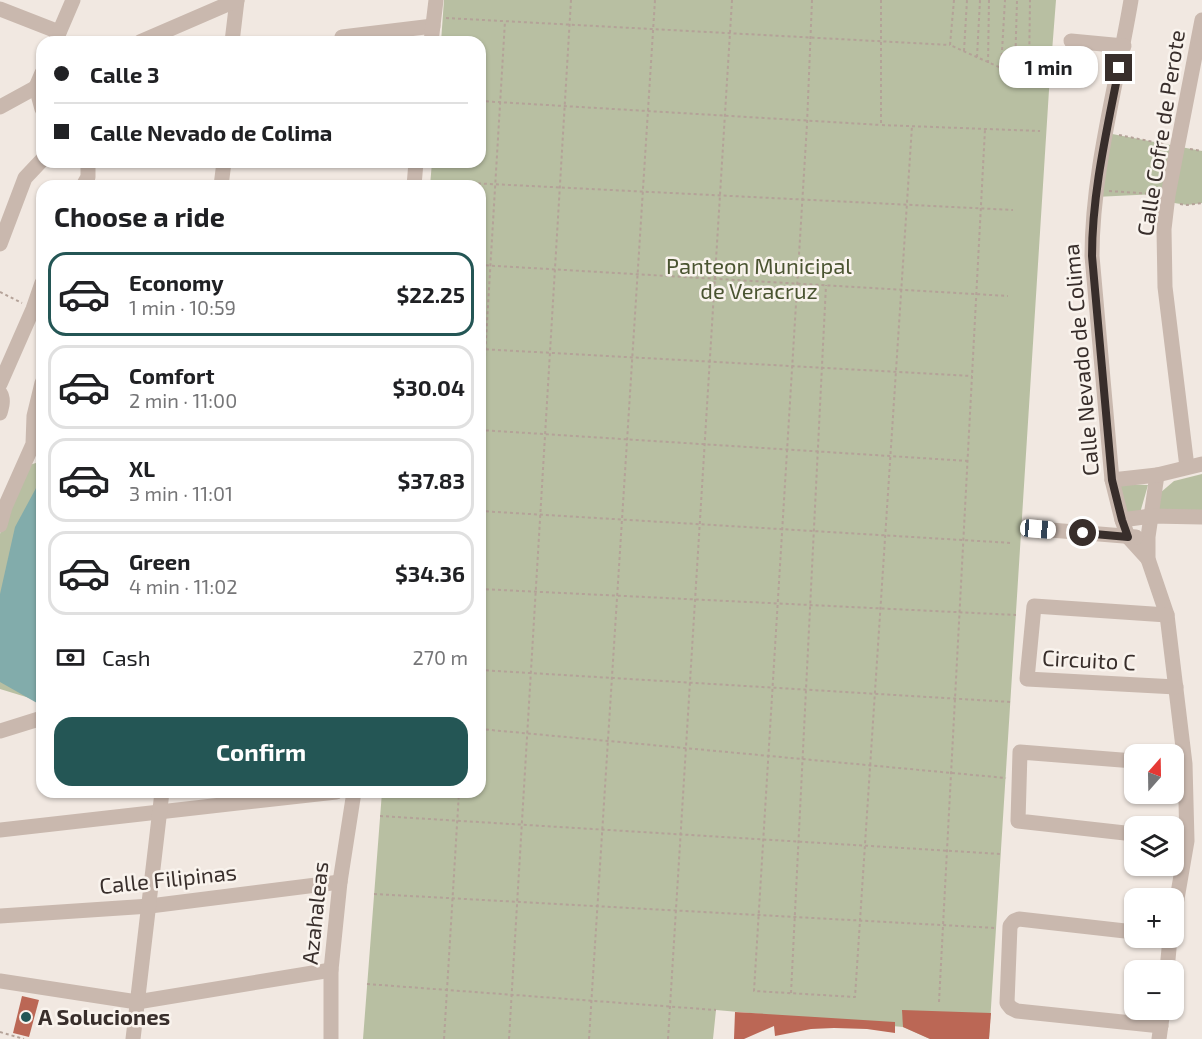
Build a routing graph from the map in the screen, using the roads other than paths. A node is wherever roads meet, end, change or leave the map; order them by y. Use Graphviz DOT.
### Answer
graph roads {
  1 [pos="73,0"];
  2 [pos="237,0"];
  3 [pos="436,0"];
  4 [pos="1131,0"];
  5 [pos="0,9"];
  6 [pos="1202,20"];
  7 [pos="438,22"];
  8 [pos="55,36"];
  9 [pos="57,36"];
  10 [pos="154,36"];
  11 [pos="233,36"];
  12 [pos="348,36"];
  13 [pos="433,36"];
  14 [pos="1071,41"];
  15 [pos="1124,46"];
  16 [pos="36,84"];
  17 [pos="0,107"];
  18 [pos="36,166"];
  19 [pos="0,244"];
  20 [pos="36,300"];
  21 [pos="0,384"];
  22 [pos="0,393"];
  23 [pos="0,413"];
  24 [pos="36,449"];
  25 [pos="1195,465"];
  26 [pos="1157,475"];
  27 [pos="1112,480"];
  28 [pos="1151,516"];
  29 [pos="1202,517"];
  30 [pos="1122,520"];
  31 [pos="0,525"];
  32 [pos="1038,529"];
  33 [pos="1128,537"];
  34 [pos="1148,537"];
  35 [pos="1148,559"];
  36 [pos="1167,615"];
  37 [pos="1176,687"];
  38 [pos="36,720"];
  39 [pos="0,731"];
  40 [pos="1178,744"];
  41 [pos="1124,759"];
  42 [pos="161,798"];
  43 [pos="280,798"];
  44 [pos="353,798"];
  45 [pos="160,811"];
  46 [pos="0,830"];
  47 [pos="1124,833"];
  48 [pos="340,882"];
  49 [pos="150,906"];
  50 [pos="0,916"];
  51 [pos="1124,931"];
  52 [pos="331,970"];
  53 [pos="0,981"];
  54 [pos="138,1002"];
  55 [pos="1160,1033"];
  56 [pos="133,1039"];
  57 [pos="331,1039"];
  1 -- 9 [label="street"];
  2 -- 10 [label="street"];
  2 -- 11 [label="street"];
  3 -- 7 [label="street"];
  4 -- 15 [label="street, Calle Nevado de Colima"];
  5 -- 8 [label="street"];
  6 -- 25 [label="street, Calle Cofre de Perote"];
  7 -- 12 [label="street"];
  7 -- 13 [label="street"];
  14 -- 15 [label="street"];
  15 -- 27 [label="street, Calle Nevado de Colima"];
  16 -- 17 [label="street"];
  18 -- 19 [label="street"];
  20 -- 21 [label="street"];
  22 -- 23 [label="street"];
  24 -- 31 [label="street"];
  25 -- 26 [label="street"];
  26 -- 27 [label="street"];
  26 -- 28 [label="street"];
  27 -- 30 [label="street, Calle Nevado de Colima"];
  28 -- 29 [label="street"];
  28 -- 30 [label="street"];
  28 -- 34 [label="street"];
  30 -- 33 [label="street, Calle Nevado de Colima"];
  32 -- 33 [label="street"];
  33 -- 34 [label="street"];
  33 -- 35 [label="street"];
  34 -- 35 [label="street"];
  35 -- 36 [label="street"];
  36 -- 37 [label="street"];
  36 -- 37 [label="street, Circuito C"];
  37 -- 40 [label="street"];
  38 -- 39 [label="street"];
  41 -- 47 [label="street"];
  42 -- 45 [label="street"];
  43 -- 45 [label="street"];
  44 -- 48 [label="street, Azahaleas"];
  45 -- 46 [label="street"];
  45 -- 49 [label="street"];
  48 -- 49 [label="street, Calle Filipinas"];
  48 -- 52 [label="street, Azahaleas"];
  49 -- 50 [label="street, Calle Filipinas"];
  49 -- 54 [label="street"];
  51 -- 55 [label="street"];
  52 -- 54 [label="street"];
  52 -- 57 [label="street, Azahaleas"];
  53 -- 54 [label="street"];
  54 -- 56 [label="street"];
}
